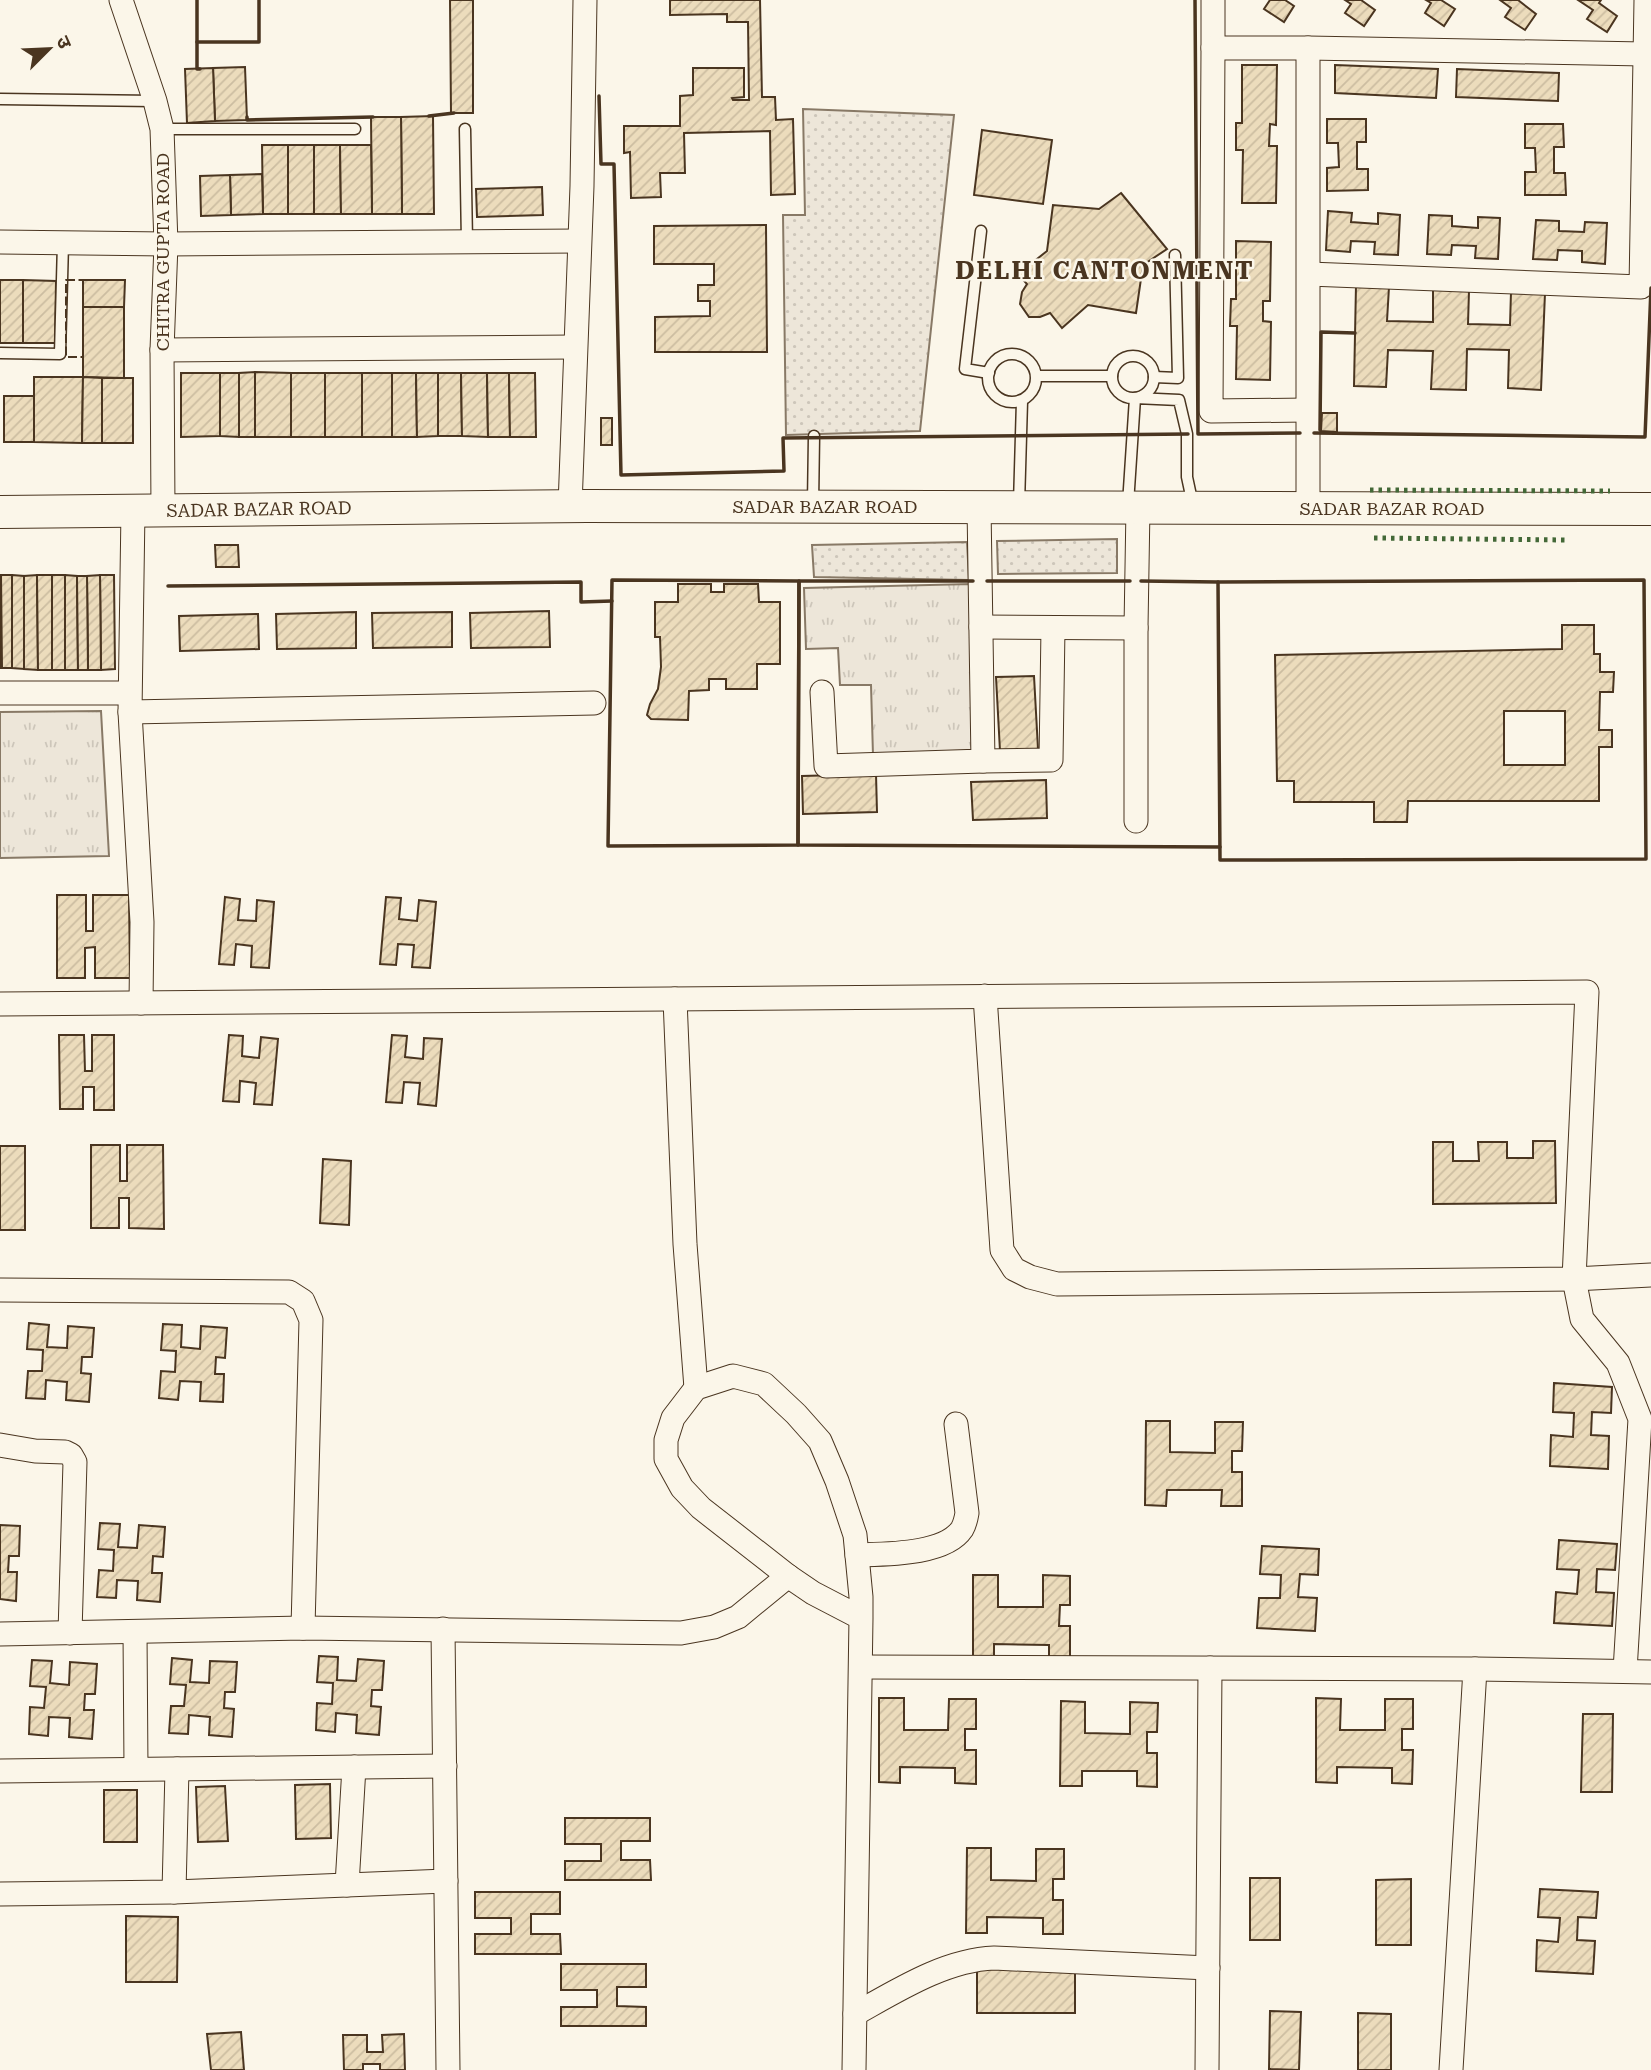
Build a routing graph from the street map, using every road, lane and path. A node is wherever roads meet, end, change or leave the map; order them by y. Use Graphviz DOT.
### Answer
graph roads {
  1 [pos="121,0"];
  2 [pos="585,0"];
  3 [pos="1213,0"];
  4 [pos="1646,0"];
  5 [pos="1213,48"];
  6 [pos="1308,48"];
  7 [pos="1644,54"];
  8 [pos="0,99"];
  9 [pos="155,101"];
  10 [pos="355,128"];
  11 [pos="162,129"];
  12 [pos="465,129"];
  13 [pos="981,231"];
  14 [pos="579,241"];
  15 [pos="0,242"];
  16 [pos="63,243"];
  17 [pos="467,243"];
  18 [pos="166,244"];
  19 [pos="1175,255"];
  20 [pos="1309,274"];
  21 [pos="575,347"];
  22 [pos="162,350"];
  23 [pos="0,353"];
  24 [pos="989,373"];
  25 [pos="1037,376"];
  26 [pos="1112,376"];
  27 [pos="1154,377"];
  28 [pos="1178,378"];
  29 [pos="1135,398"];
  30 [pos="1179,400"];
  31 [pos="1022,401"];
  32 [pos="1307,410"];
  33 [pos="814,436"];
  34 [pos="570,506"];
  35 [pos="813,506"];
  36 [pos="979,507"];
  37 [pos="1019,507"];
  38 [pos="1133,507"];
  39 [pos="1194,507"];
  40 [pos="1308,508"];
  41 [pos="1651,509"];
  42 [pos="148,510"];
  43 [pos="0,512"];
  44 [pos="981,627"];
  45 [pos="1053,628"];
  46 [pos="1136,628"];
  47 [pos="822,692"];
  48 [pos="0,693"];
  49 [pos="129,703"];
  50 [pos="594,703"];
  51 [pos="983,761"];
  52 [pos="1136,821"];
  53 [pos="985,996"];
  54 [pos="675,999"];
  55 [pos="142,1003"];
  56 [pos="0,1004"];
  57 [pos="1651,1275"];
  58 [pos="1574,1279"];
  59 [pos="0,1290"];
  60 [pos="696,1388"];
  61 [pos="956,1424"];
  62 [pos="0,1445"];
  63 [pos="857,1555"];
  64 [pos="788,1576"];
  65 [pos="861,1618"];
  66 [pos="303,1628"];
  67 [pos="443,1629"];
  68 [pos="135,1632"];
  69 [pos="70,1633"];
  70 [pos="0,1634"];
  71 [pos="861,1667"];
  72 [pos="1210,1668"];
  73 [pos="1475,1669"];
  74 [pos="1625,1671"];
  75 [pos="1651,1672"];
  76 [pos="445,1766"];
  77 [pos="354,1767"];
  78 [pos="136,1769"];
  79 [pos="177,1769"];
  80 [pos="0,1771"];
  81 [pos="446,1881"];
  82 [pos="347,1885"];
  83 [pos="174,1892"];
  84 [pos="0,1894"];
  85 [pos="1208,1968"];
  86 [pos="855,2014"];
  87 [pos="448,2070"];
  88 [pos="854,2070"];
  89 [pos="1207,2070"];
  90 [pos="1451,2070"];
  1 -- 9 [label="street, CHITRA GUPTA ROAD"];
  2 -- 14 [label="street"];
  3 -- 5 [label="street"];
  4 -- 7 [label="street"];
  5 -- 6 [label="street"];
  5 -- 32 [label="street"];
  6 -- 7 [label="street"];
  6 -- 20 [label="street"];
  7 -- 20 [label="street"];
  8 -- 9 [label="lane"];
  9 -- 11 [label="street, CHITRA GUPTA ROAD"];
  10 -- 11 [label="lane"];
  11 -- 18 [label="street, CHITRA GUPTA ROAD"];
  12 -- 17 [label="lane"];
  13 -- 24 [label="lane"];
  14 -- 17 [label="street"];
  14 -- 21 [label="street"];
  15 -- 16 [label="street"];
  16 -- 18 [label="street"];
  16 -- 23 [label="lane"];
  17 -- 18 [label="street"];
  18 -- 22 [label="street, CHITRA GUPTA ROAD"];
  19 -- 28 [label="lane"];
  20 -- 32 [label="street"];
  21 -- 22 [label="street"];
  21 -- 34 [label="street"];
  22 -- 42 [label="street, CHITRA GUPTA ROAD"];
  24 -- 25 [label="lane"];
  24 -- 31 [label="lane"];
  25 -- 26 [label="lane"];
  25 -- 31 [label="lane"];
  26 -- 27 [label="lane"];
  26 -- 29 [label="lane"];
  27 -- 28 [label="lane"];
  27 -- 29 [label="lane"];
  28 -- 30 [label="lane"];
  29 -- 30 [label="lane"];
  29 -- 38 [label="lane"];
  30 -- 39 [label="lane"];
  31 -- 37 [label="lane"];
  32 -- 40 [label="street"];
  33 -- 35 [label="lane"];
  34 -- 35 [label="street, SADAR BAZAR ROAD"];
  34 -- 42 [label="street, SADAR BAZAR ROAD"];
  35 -- 36 [label="street, SADAR BAZAR ROAD"];
  36 -- 37 [label="street, SADAR BAZAR ROAD"];
  36 -- 44 [label="street"];
  37 -- 38 [label="street, SADAR BAZAR ROAD"];
  38 -- 39 [label="street, SADAR BAZAR ROAD"];
  38 -- 46 [label="street"];
  39 -- 40 [label="street, SADAR BAZAR ROAD"];
  40 -- 41 [label="street, SADAR BAZAR ROAD"];
  42 -- 43 [label="street, SADAR BAZAR ROAD"];
  42 -- 49 [label="street, CHITRA GUPTA ROAD"];
  44 -- 45 [label="street"];
  44 -- 51 [label="street"];
  45 -- 46 [label="street"];
  45 -- 51 [label="street"];
  46 -- 52 [label="street"];
  47 -- 51 [label="street"];
  48 -- 49 [label="street"];
  49 -- 50 [label="street"];
  49 -- 55 [label="street, CHITRA GUPTA ROAD"];
  53 -- 54 [label="street"];
  53 -- 58 [label="street"];
  53 -- 58 [label="street"];
  54 -- 55 [label="street"];
  54 -- 60 [label="street"];
  55 -- 56 [label="street"];
  57 -- 58 [label="street"];
  58 -- 74 [label="street"];
  59 -- 66 [label="street"];
  60 -- 63 [label="street"];
  60 -- 64 [label="street"];
  61 -- 63 [label="street"];
  62 -- 69 [label="street"];
  63 -- 65 [label="street"];
  64 -- 65 [label="street"];
  64 -- 67 [label="street"];
  65 -- 71 [label="street"];
  66 -- 67 [label="street"];
  66 -- 68 [label="street"];
  67 -- 76 [label="street"];
  68 -- 69 [label="street"];
  68 -- 78 [label="street"];
  69 -- 70 [label="street"];
  71 -- 72 [label="street"];
  71 -- 86 [label="street"];
  72 -- 73 [label="street"];
  72 -- 85 [label="street"];
  73 -- 74 [label="street"];
  73 -- 90 [label="street"];
  74 -- 75 [label="street"];
  76 -- 77 [label="street"];
  76 -- 81 [label="street"];
  77 -- 79 [label="street"];
  77 -- 82 [label="street"];
  78 -- 79 [label="street"];
  78 -- 80 [label="street"];
  79 -- 83 [label="street"];
  81 -- 82 [label="street"];
  81 -- 87 [label="street"];
  82 -- 83 [label="street"];
  83 -- 84 [label="street"];
  85 -- 86 [label="street"];
  85 -- 89 [label="street"];
  86 -- 88 [label="street"];
}
